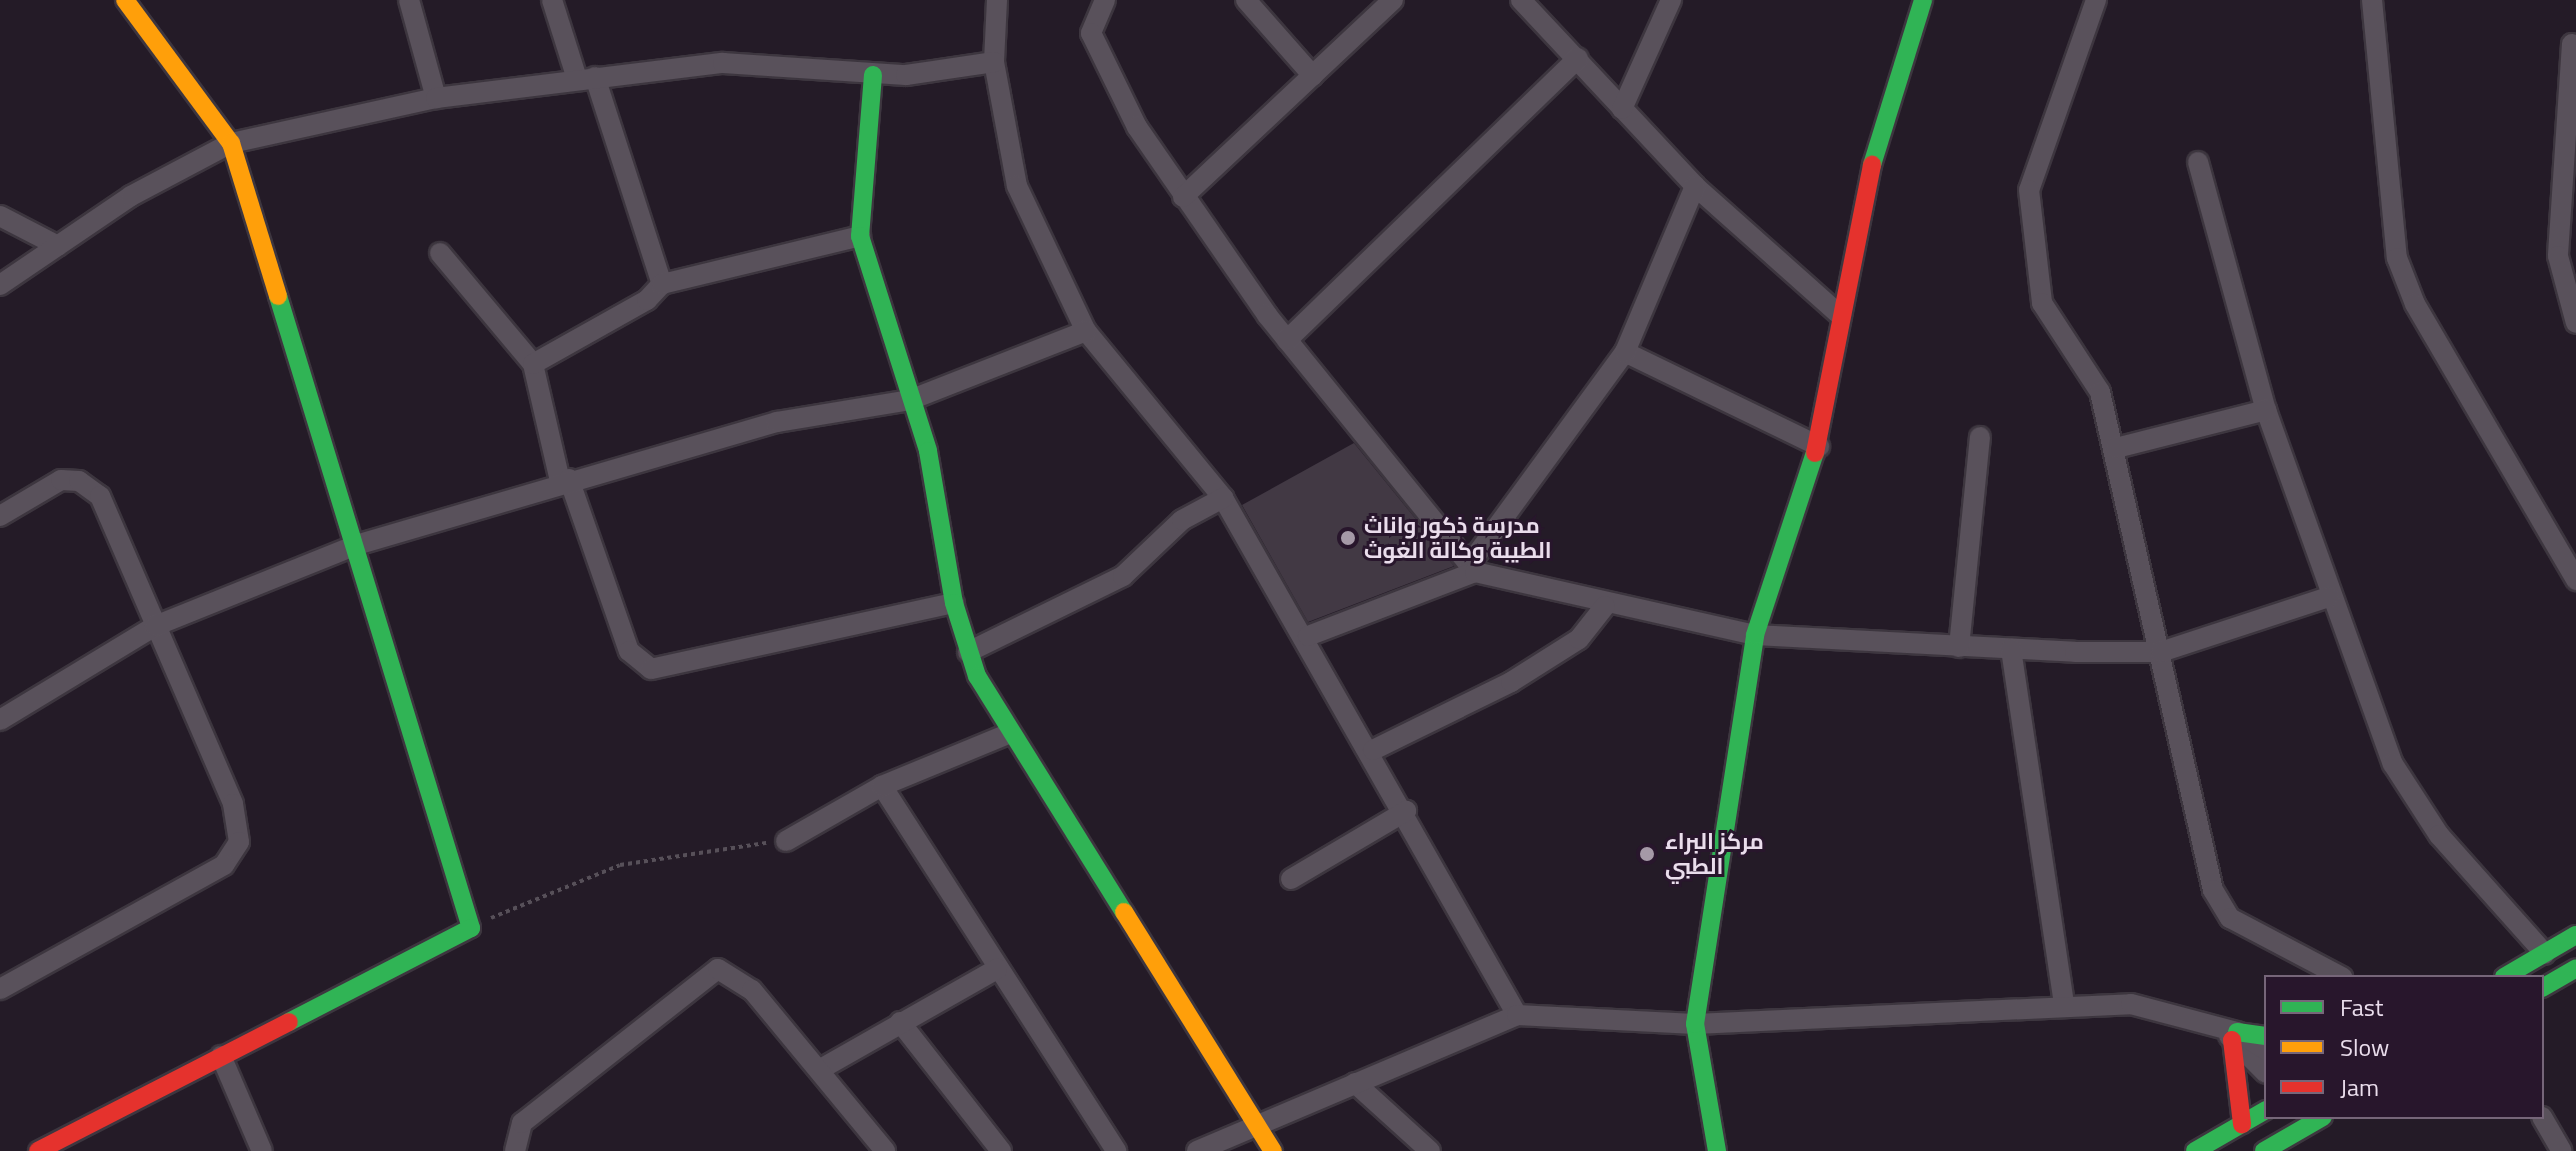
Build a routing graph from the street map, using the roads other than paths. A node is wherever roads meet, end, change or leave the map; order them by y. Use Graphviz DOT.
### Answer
graph roads {
  1 [pos="409,0"];
  2 [pos="552,0"];
  3 [pos="997,0"];
  4 [pos="1105,0"];
  5 [pos="1246,0"];
  6 [pos="1393,0"];
  7 [pos="1521,0"];
  8 [pos="1671,0"];
  9 [pos="1923,0"];
  10 [pos="2096,0"];
  11 [pos="2372,0"];
  12 [pos="124,1"];
  13 [pos="2572,44"];
  14 [pos="1578,58"];
  15 [pos="994,62"];
  16 [pos="873,75"];
  17 [pos="1313,76"];
  18 [pos="586,78"];
  19 [pos="436,98"];
  20 [pos="1622,109"];
  21 [pos="231,143"];
  22 [pos="2198,162"];
  23 [pos="1695,186"];
  24 [pos="1183,197"];
  25 [pos="0,216"];
  26 [pos="860,236"];
  27 [pos="58,246"];
  28 [pos="440,253"];
  29 [pos="662,284"];
  30 [pos="0,285"];
  31 [pos="1841,316"];
  32 [pos="2576,323"];
  33 [pos="1086,331"];
  34 [pos="1287,340"];
  35 [pos="1625,352"];
  36 [pos="533,364"];
  37 [pos="910,400"];
  38 [pos="2266,410"];
  39 [pos="1980,437"];
  40 [pos="1819,446"];
  41 [pos="2116,448"];
  42 [pos="564,480"];
  43 [pos="1223,498"];
  44 [pos="0,516"];
  45 [pos="356,545"];
  46 [pos="1472,568"];
  47 [pos="2576,580"];
  48 [pos="2328,597"];
  49 [pos="954,603"];
  50 [pos="1605,606"];
  51 [pos="155,626"];
  52 [pos="1755,635"];
  53 [pos="1308,636"];
  54 [pos="1959,647"];
  55 [pos="2011,649"];
  56 [pos="968,652"];
  57 [pos="2161,652"];
  58 [pos="0,720"];
  59 [pos="1008,734"];
  60 [pos="1373,750"];
  61 [pos="882,786"];
  62 [pos="1406,811"];
  63 [pos="786,841"];
  64 [pos="1291,879"];
  65 [pos="2576,935"];
  66 [pos="2545,954"];
  67 [pos="2576,968"];
  68 [pos="997,969"];
  69 [pos="2338,975"];
  70 [pos="2508,975"];
  71 [pos="2544,987"];
  72 [pos="0,989"];
  73 [pos="2064,1005"];
  74 [pos="1517,1015"];
  75 [pos="900,1022"];
  76 [pos="1695,1024"];
  77 [pos="2231,1034"];
  78 [pos="2264,1036"];
  79 [pos="2264,1049"];
  80 [pos="221,1056"];
  81 [pos="819,1070"];
  82 [pos="2264,1071"];
  83 [pos="1355,1083"];
  84 [pos="2264,1111"];
  85 [pos="2543,1119"];
  86 [pos="2311,1120"];
  87 [pos="2242,1124"];
  88 [pos="1260,1126"];
  89 [pos="38,1151"];
  90 [pos="262,1151"];
  91 [pos="515,1151"];
  92 [pos="885,1151"];
  93 [pos="1001,1151"];
  94 [pos="1116,1151"];
  95 [pos="1197,1151"];
  96 [pos="1273,1151"];
  97 [pos="1430,1151"];
  98 [pos="1717,1151"];
  99 [pos="2195,1151"];
  100 [pos="2264,1151"];
  101 [pos="2562,1151"];
  1 -- 19 [label="street"];
  2 -- 18 [label="street"];
  3 -- 15 [label="street"];
  4 -- 24 [label="street"];
  5 -- 17 [label="street"];
  6 -- 17 [label="street"];
  7 -- 14 [label="street"];
  8 -- 20 [label="street"];
  9 -- 31 [label="street"];
  10 -- 41 [label="street"];
  11 -- 47 [label="street"];
  12 -- 21 [label="street"];
  13 -- 32 [label="street"];
  14 -- 20 [label="street"];
  14 -- 34 [label="street"];
  15 -- 16 [label="street"];
  15 -- 33 [label="street"];
  16 -- 18 [label="street"];
  16 -- 26 [label="street"];
  17 -- 24 [label="street"];
  18 -- 19 [label="street"];
  18 -- 29 [label="street"];
  19 -- 21 [label="street"];
  20 -- 23 [label="street"];
  21 -- 27 [label="street"];
  21 -- 45 [label="street"];
  22 -- 38 [label="street"];
  23 -- 31 [label="street"];
  23 -- 35 [label="street"];
  24 -- 34 [label="street"];
  25 -- 27 [label="street"];
  26 -- 29 [label="street"];
  26 -- 37 [label="street"];
  27 -- 30 [label="street"];
  28 -- 36 [label="street"];
  29 -- 36 [label="street"];
  31 -- 40 [label="street"];
  33 -- 37 [label="street"];
  33 -- 43 [label="street"];
  34 -- 46 [label="street"];
  35 -- 40 [label="street"];
  35 -- 46 [label="street"];
  36 -- 42 [label="street"];
  37 -- 42 [label="street"];
  37 -- 49 [label="street"];
  38 -- 41 [label="street"];
  38 -- 48 [label="street"];
  39 -- 54 [label="street"];
  40 -- 52 [label="street"];
  41 -- 57 [label="street"];
  42 -- 45 [label="street"];
  42 -- 49 [label="street"];
  43 -- 53 [label="street"];
  43 -- 56 [label="street"];
  44 -- 51 [label="street"];
  45 -- 51 [label="street"];
  45 -- 80 [label="street"];
  46 -- 50 [label="street"];
  46 -- 53 [label="street"];
  48 -- 57 [label="street"];
  48 -- 66 [label="street"];
  49 -- 56 [label="street"];
  50 -- 52 [label="street"];
  50 -- 60 [label="street"];
  51 -- 58 [label="street"];
  51 -- 72 [label="street"];
  52 -- 54 [label="street"];
  52 -- 76 [label="street"];
  53 -- 60 [label="street"];
  54 -- 55 [label="street"];
  55 -- 57 [label="street"];
  55 -- 73 [label="street"];
  56 -- 59 [label="street"];
  57 -- 69 [label="street"];
  59 -- 61 [label="street"];
  59 -- 88 [label="street"];
  60 -- 62 [label="street"];
  61 -- 63 [label="street"];
  61 -- 68 [label="street"];
  62 -- 64 [label="street"];
  62 -- 74 [label="street"];
  65 -- 66 [label="street"];
  66 -- 70 [label="street"];
  67 -- 71 [label="street"];
  68 -- 75 [label="street"];
  68 -- 94 [label="street"];
  73 -- 76 [label="street"];
  73 -- 77 [label="street"];
  74 -- 76 [label="street"];
  74 -- 83 [label="street"];
  75 -- 81 [label="street"];
  75 -- 93 [label="street"];
  76 -- 98 [label="street"];
  77 -- 78 [label="street"];
  77 -- 79 [label="street"];
  77 -- 82 [label="street"];
  77 -- 87 [label="street"];
  80 -- 89 [label="street"];
  80 -- 90 [label="street"];
  81 -- 91 [label="street"];
  81 -- 92 [label="street"];
  83 -- 88 [label="street"];
  83 -- 97 [label="street"];
  84 -- 87 [label="street"];
  85 -- 101 [label="street"];
  86 -- 100 [label="street"];
  87 -- 99 [label="street"];
  88 -- 95 [label="street"];
  88 -- 96 [label="street"];
}
